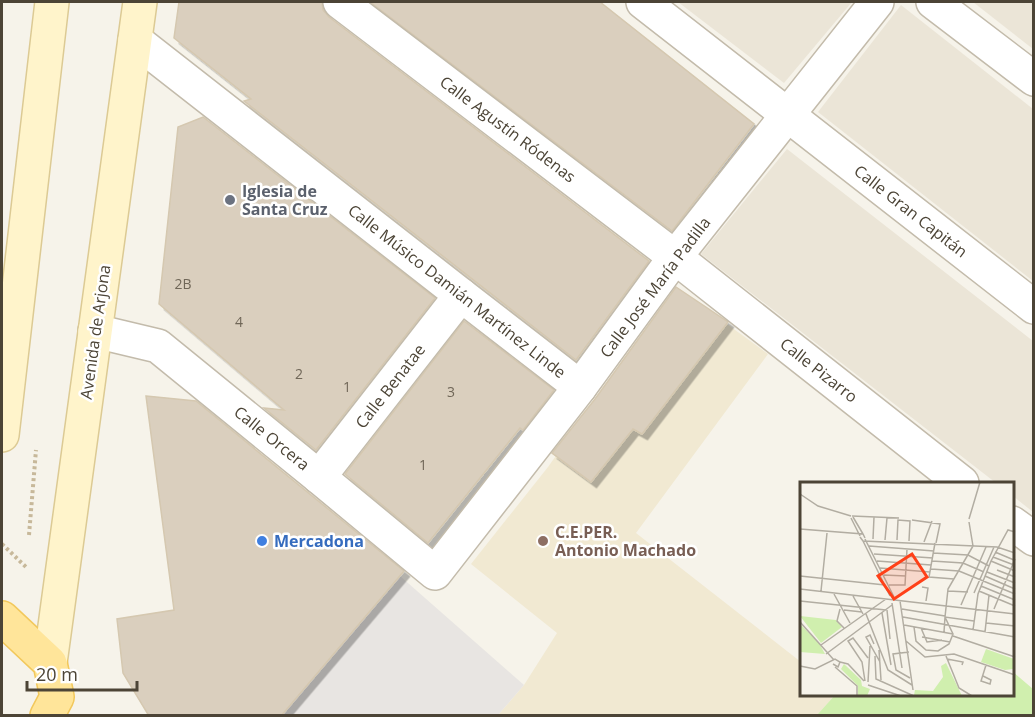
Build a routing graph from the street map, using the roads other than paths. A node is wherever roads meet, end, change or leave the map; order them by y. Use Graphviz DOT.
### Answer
graph roads {
  1 [pos="52,2"];
  2 [pos="140,2"];
  3 [pos="340,2"];
  4 [pos="642,2"];
  5 [pos="878,2"];
  6 [pos="933,2"];
  7 [pos="135,40"];
  8 [pos="1034,79"];
  9 [pos="788,115"];
  10 [pos="675,257"];
  11 [pos="10,282"];
  12 [pos="461,295"];
  13 [pos="1034,308"];
  14 [pos="95,331"];
  15 [pos="4,386"];
  16 [pos="580,387"];
  17 [pos="2,435"];
  18 [pos="319,477"];
  19 [pos="961,482"];
  20 [pos="1014,524"];
  21 [pos="1034,539"];
  22 [pos="435,573"];
  23 [pos="2,618"];
  24 [pos="50,663"];
  25 [pos="59,710"];
  1 -- 11 [label="street"];
  2 -- 7 [label="street, Avenida de Arjona"];
  3 -- 10 [label="street, Calle Agustín Ródenas"];
  4 -- 9 [label="street, Calle Gran Capitán"];
  5 -- 9 [label="street, Calle José María Padilla"];
  6 -- 8 [label="street"];
  7 -- 12 [label="street, Calle Músico Damián Martínez Linde"];
  7 -- 14 [label="street, Avenida de Arjona"];
  9 -- 10 [label="street, Calle José María Padilla"];
  9 -- 13 [label="street, Calle Gran Capitán"];
  10 -- 16 [label="street, Calle José María Padilla"];
  10 -- 19 [label="street, Calle Pizarro"];
  11 -- 15 [label="street"];
  12 -- 16 [label="street, Calle Músico Damián Martínez Linde"];
  12 -- 18 [label="street, Calle Benatae"];
  14 -- 18 [label="street, Calle Orcera"];
  14 -- 24 [label="street, Avenida de Arjona"];
  15 -- 17 [label="street"];
  16 -- 22 [label="street, Calle José María Padilla"];
  18 -- 22 [label="street, Calle Orcera"];
  20 -- 21 [label="street"];
  23 -- 24 [label="main road"];
  24 -- 25 [label="main road"];
}
